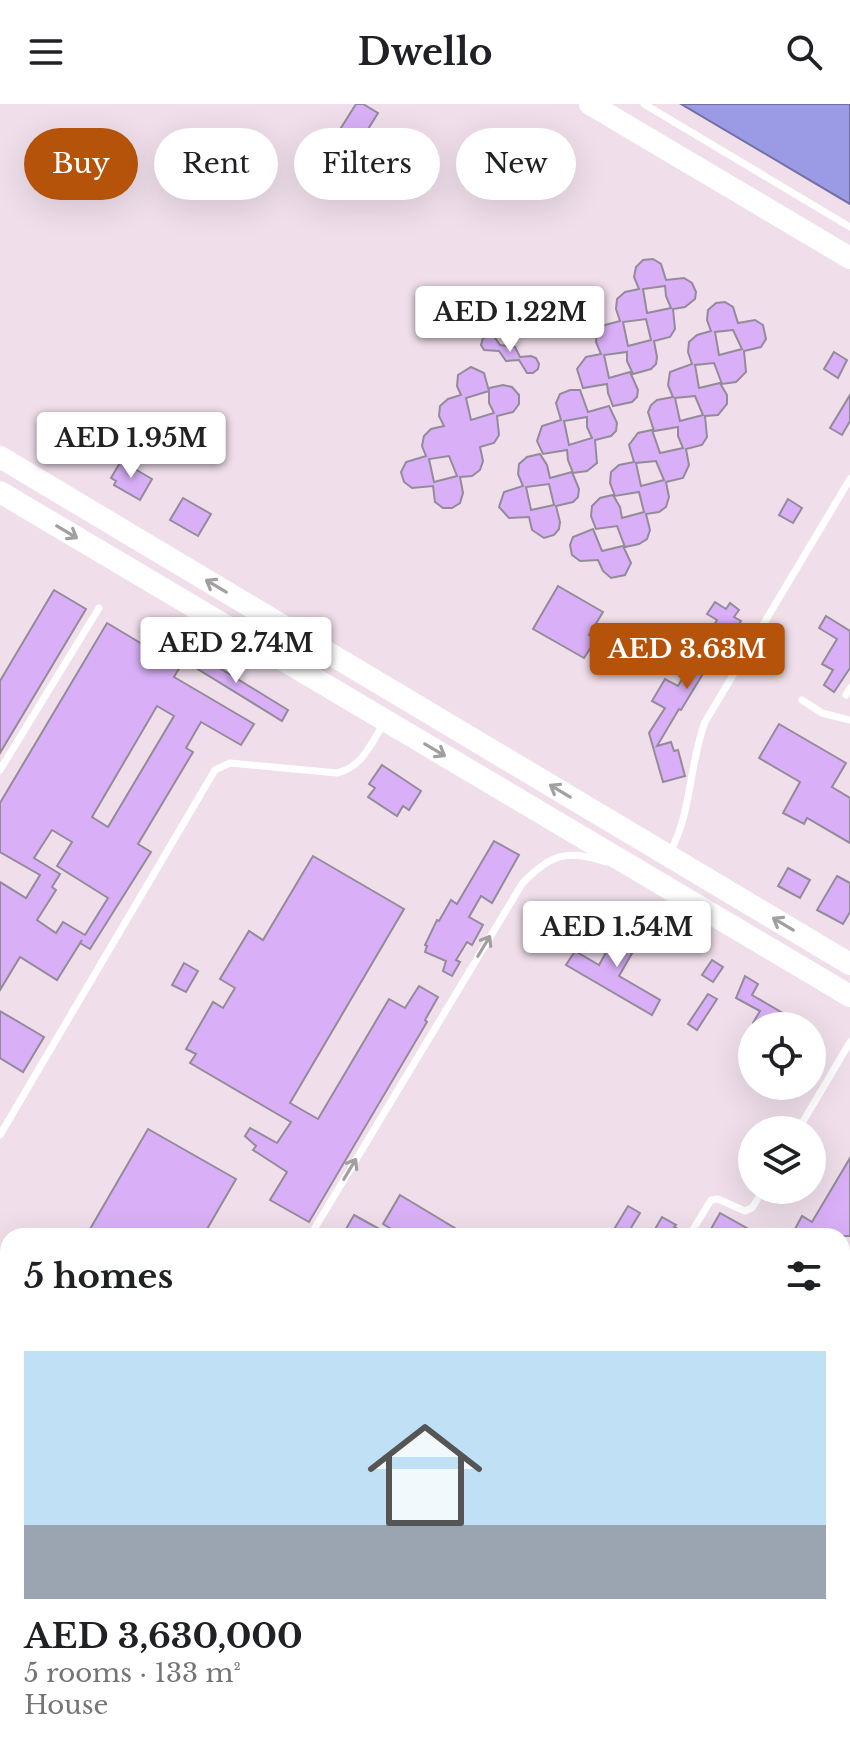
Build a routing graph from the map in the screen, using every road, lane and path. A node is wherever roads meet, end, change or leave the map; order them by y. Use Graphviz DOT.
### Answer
graph roads {
  1 [pos="590,104"];
  2 [pos="644,104"];
  3 [pos="850,227"];
  4 [pos="850,258"];
  5 [pos="0,457"];
  6 [pos="850,479"];
  7 [pos="0,492"];
  8 [pos="99,608"];
  9 [pos="802,700"];
  10 [pos="850,720"];
  11 [pos="386,721"];
  12 [pos="0,770"];
  13 [pos="668,855"];
  14 [pos="677,894"];
  15 [pos="850,964"];
  16 [pos="850,996"];
  17 [pos="850,1042"];
  18 [pos="806,1116"];
  19 [pos="0,1135"];
  20 [pos="754,1204"];
  21 [pos="315,1228"];
  22 [pos="694,1228"];
  1 -- 4 [label="street"];
  2 -- 3 [label="lane"];
  13 -- 5 [label="street, one-way"];
  6 -- 13 [label="lane"];
  7 -- 11 [label="street, one-way"];
  8 -- 12 [label="lane"];
  9 -- 10 [label="lane"];
  11 -- 14 [label="street, one-way"];
  11 -- 19 [label="lane"];
  15 -- 13 [label="street, one-way"];
  14 -- 16 [label="street"];
  21 -- 14 [label="lane, one-way"];
  17 -- 18 [label="lane"];
  20 -- 22 [label="lane"];
}
